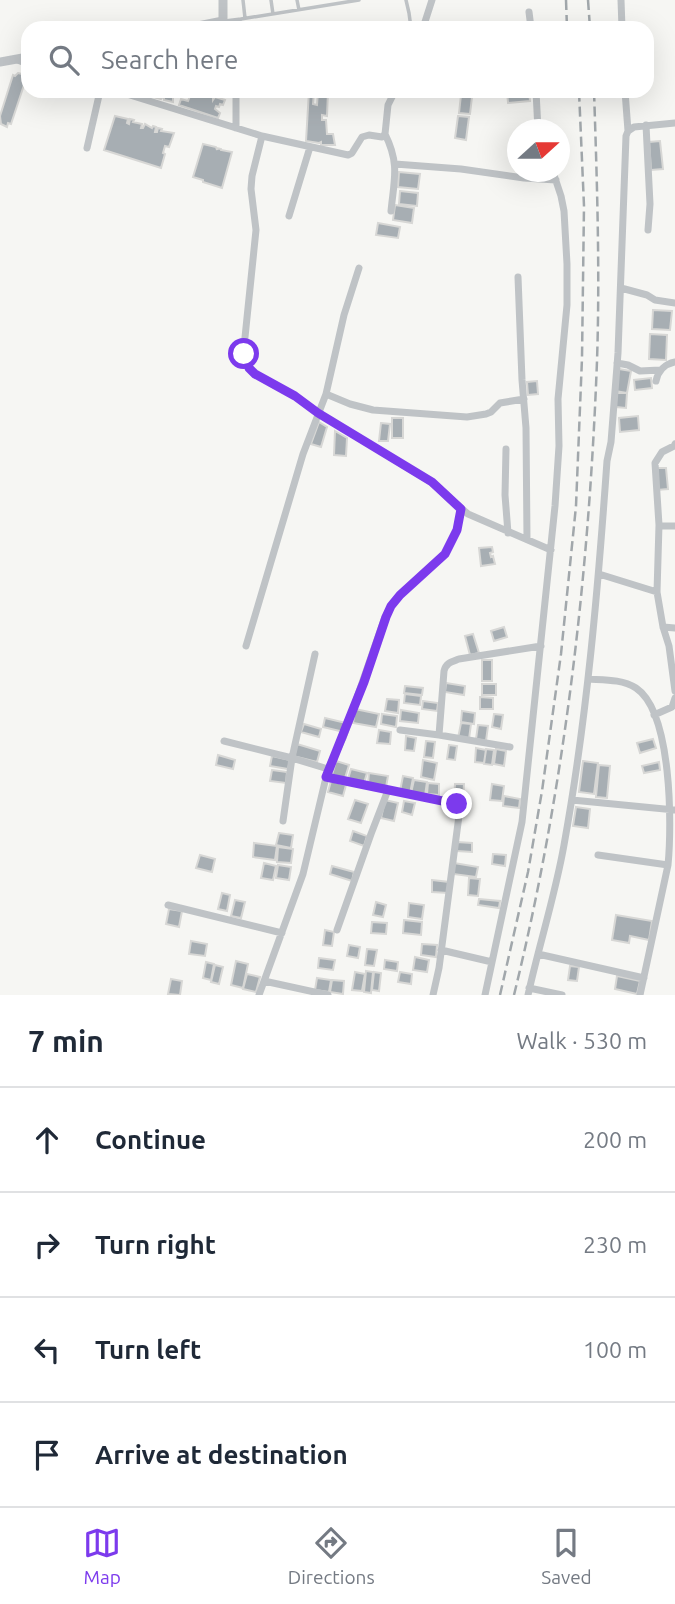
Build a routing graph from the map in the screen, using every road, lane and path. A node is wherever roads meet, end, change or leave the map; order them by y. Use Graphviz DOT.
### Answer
graph roads {
  1 [pos="223,0"];
  2 [pos="243,0"];
  3 [pos="271,0"];
  4 [pos="297,0"];
  5 [pos="322,0"];
  6 [pos="359,0"];
  7 [pos="406,0"];
  8 [pos="432,0"];
  9 [pos="621,0"];
  10 [pos="323,6"];
  11 [pos="299,10"];
  12 [pos="529,12"];
  13 [pos="273,14"];
  14 [pos="243,18"];
  15 [pos="224,21"];
  16 [pos="234,21"];
  17 [pos="240,21"];
  18 [pos="411,21"];
  19 [pos="425,21"];
  20 [pos="530,21"];
  21 [pos="622,21"];
  22 [pos="21,58"];
  23 [pos="14,59"];
  24 [pos="0,62"];
  25 [pos="21,62"];
  26 [pos="98,98"];
  27 [pos="140,98"];
  28 [pos="236,98"];
  29 [pos="392,98"];
  30 [pos="536,98"];
  31 [pos="626,98"];
  32 [pos="537,119"];
  33 [pos="675,123"];
  34 [pos="646,125"];
  35 [pos="236,128"];
  36 [pos="628,131"];
  37 [pos="385,135"];
  38 [pos="262,136"];
  39 [pos="310,147"];
  40 [pos="86,148"];
  41 [pos="395,164"];
  42 [pos="507,176"];
  43 [pos="557,182"];
  44 [pos="391,211"];
  45 [pos="289,216"];
  46 [pos="648,230"];
  47 [pos="359,268"];
  48 [pos="518,277"];
  49 [pos="621,288"];
  50 [pos="675,303"];
  51 [pos="675,362"];
  52 [pos="617,363"];
  53 [pos="660,370"];
  54 [pos="656,381"];
  55 [pos="326,394"];
  56 [pos="524,399"];
  57 [pos="318,413"];
  58 [pos="675,444"];
  59 [pos="506,449"];
  60 [pos="461,509"];
  61 [pos="659,526"];
  62 [pos="675,526"];
  63 [pos="508,533"];
  64 [pos="527,539"];
  65 [pos="551,550"];
  66 [pos="599,574"];
  67 [pos="657,592"];
  68 [pos="663,627"];
  69 [pos="675,628"];
  70 [pos="246,646"];
  71 [pos="541,646"];
  72 [pos="315,654"];
  73 [pos="588,679"];
  74 [pos="675,691"];
  75 [pos="675,698"];
  76 [pos="654,715"];
  77 [pos="400,730"];
  78 [pos="439,735"];
  79 [pos="223,741"];
  80 [pos="510,747"];
  81 [pos="292,758"];
  82 [pos="327,773"];
  83 [pos="388,790"];
  84 [pos="572,800"];
  85 [pos="673,810"];
  86 [pos="283,821"];
  87 [pos="598,855"];
  88 [pos="668,865"];
  89 [pos="168,905"];
  90 [pos="337,930"];
  91 [pos="282,933"];
  92 [pos="441,950"];
  93 [pos="538,954"];
  94 [pos="492,961"];
  95 [pos="644,978"];
  96 [pos="264,981"];
  97 [pos="529,991"];
  98 [pos="259,995"];
  99 [pos="328,995"];
  100 [pos="433,995"];
  101 [pos="485,995"];
  102 [pos="562,995"];
  103 [pos="641,995"];
  1 -- 15 [label="street"];
  2 -- 14 [label="lane"];
  3 -- 13 [label="lane"];
  4 -- 11 [label="lane"];
  5 -- 10 [label="lane"];
  6 -- 10 [label="lane"];
  7 -- 18 [label="lane"];
  8 -- 19 [label="street"];
  9 -- 21 [label="street"];
  10 -- 11 [label="lane"];
  11 -- 13 [label="lane"];
  12 -- 20 [label="street"];
  13 -- 14 [label="lane"];
  14 -- 16 [label="lane"];
  14 -- 17 [label="lane"];
  22 -- 23 [label="street"];
  23 -- 24 [label="street"];
  23 -- 25 [label="street"];
  26 -- 40 [label="street"];
  27 -- 35 [label="street"];
  28 -- 35 [label="street"];
  29 -- 37 [label="street"];
  30 -- 32 [label="street"];
  31 -- 36 [label="street"];
  33 -- 34 [label="street"];
  34 -- 36 [label="street"];
  34 -- 46 [label="street"];
  35 -- 38 [label="street"];
  36 -- 49 [label="street"];
  37 -- 39 [label="street"];
  37 -- 41 [label="street"];
  38 -- 39 [label="street"];
  38 -- 57 [label="street"];
  39 -- 45 [label="street"];
  41 -- 42 [label="street"];
  41 -- 44 [label="street"];
  43 -- 65 [label="street"];
  47 -- 55 [label="street"];
  48 -- 56 [label="street"];
  49 -- 50 [label="street"];
  49 -- 52 [label="street"];
  51 -- 53 [label="street"];
  52 -- 53 [label="street"];
  52 -- 66 [label="street"];
  53 -- 54 [label="street"];
  55 -- 56 [label="street"];
  55 -- 57 [label="street"];
  56 -- 64 [label="street"];
  57 -- 60 [label="street"];
  57 -- 70 [label="street"];
  58 -- 61 [label="street"];
  59 -- 63 [label="street"];
  60 -- 63 [label="street"];
  60 -- 82 [label="street"];
  61 -- 62 [label="street"];
  61 -- 67 [label="street"];
  63 -- 64 [label="street"];
  64 -- 65 [label="street"];
  65 -- 71 [label="street"];
  66 -- 67 [label="street"];
  66 -- 73 [label="street"];
  67 -- 68 [label="street"];
  68 -- 69 [label="street"];
  68 -- 74 [label="street"];
  71 -- 78 [label="street"];
  71 -- 94 [label="street"];
  72 -- 81 [label="street"];
  73 -- 76 [label="street"];
  73 -- 84 [label="street"];
  75 -- 76 [label="street"];
  76 -- 85 [label="street"];
  77 -- 78 [label="street"];
  78 -- 80 [label="street"];
  79 -- 81 [label="street"];
  81 -- 82 [label="street"];
  81 -- 86 [label="street"];
  82 -- 83 [label="street"];
  82 -- 91 [label="street"];
  83 -- 90 [label="street"];
  83 -- 92 [label="street"];
  84 -- 85 [label="street"];
  84 -- 93 [label="street"];
  85 -- 88 [label="street"];
  87 -- 88 [label="street"];
  88 -- 95 [label="street"];
  89 -- 91 [label="street"];
  91 -- 96 [label="street"];
  92 -- 94 [label="street"];
  92 -- 100 [label="street"];
  93 -- 95 [label="street"];
  93 -- 97 [label="street"];
  94 -- 101 [label="street"];
  95 -- 103 [label="street"];
  96 -- 98 [label="street"];
  96 -- 99 [label="street"];
  97 -- 102 [label="street"];
}
